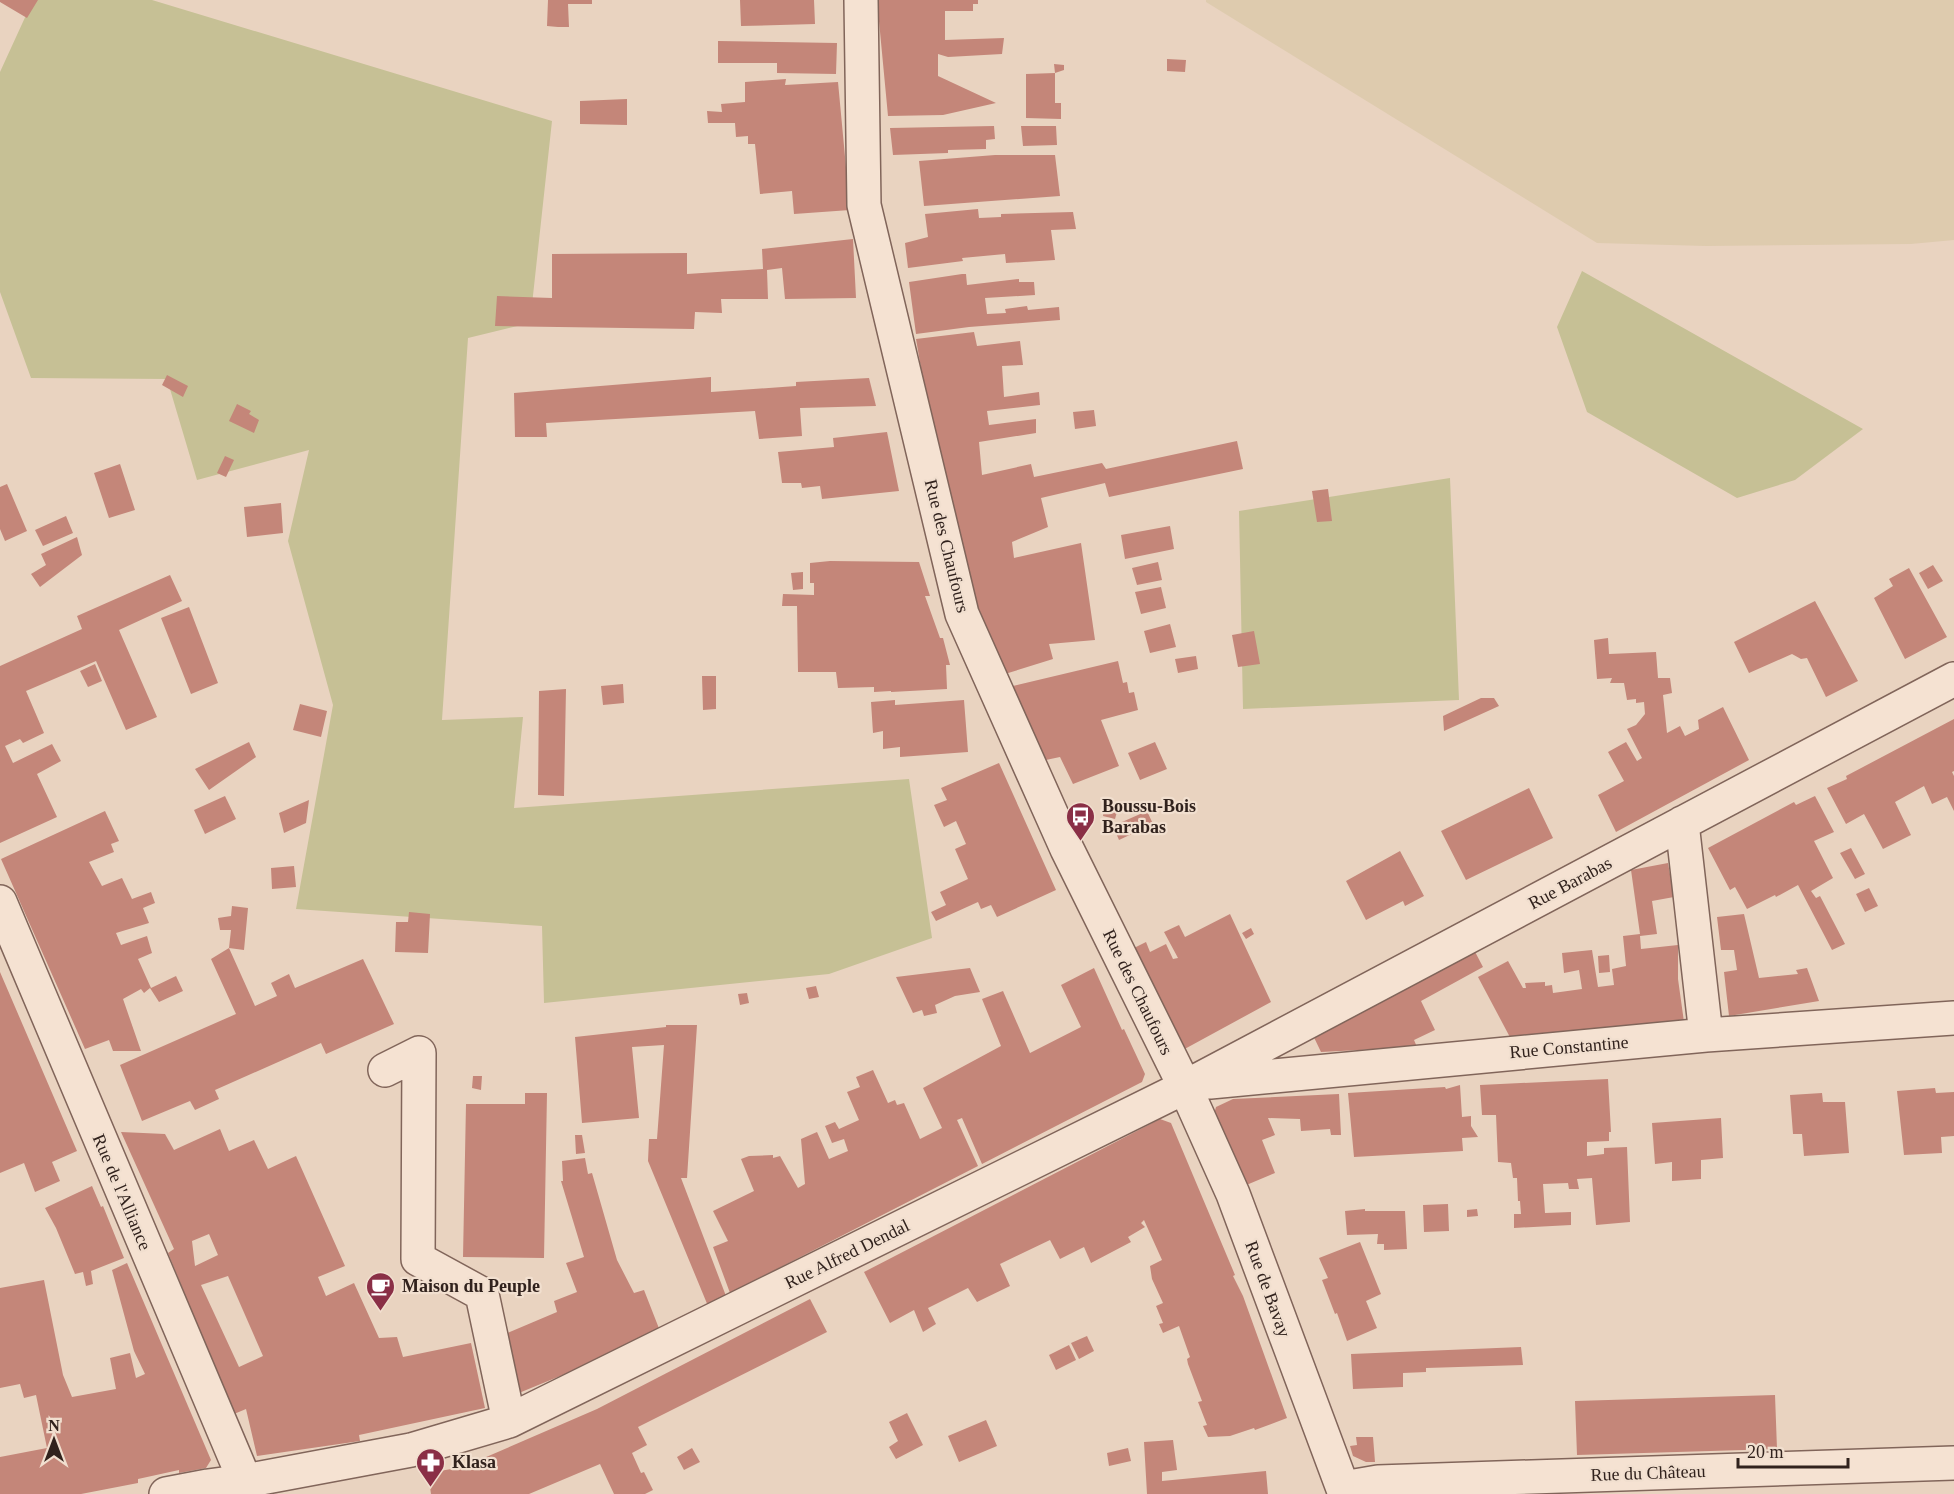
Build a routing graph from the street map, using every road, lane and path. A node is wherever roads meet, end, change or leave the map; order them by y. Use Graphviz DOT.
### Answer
graph roads {
  1 [pos="861,0"];
  2 [pos="1954,679"];
  3 [pos="1682,823"];
  4 [pos="0,902"];
  5 [pos="1954,1018"];
  6 [pos="1706,1035"];
  7 [pos="385,1070"];
  8 [pos="1185,1087"];
  9 [pos="509,1421"];
  10 [pos="1954,1463"];
  11 [pos="245,1488"];
  12 [pos="1344,1491"];
  13 [pos="166,1494"];
  1 -- 8 [label="street, Rue des Chaufours"];
  2 -- 3 [label="street, Rue Barabas"];
  3 -- 6 [label="street"];
  3 -- 8 [label="street, Rue Barabas"];
  4 -- 11 [label="street, Rue de l'Alliance"];
  5 -- 6 [label="street, Rue Constantine"];
  6 -- 8 [label="street, Rue Constantine"];
  7 -- 9 [label="street"];
  8 -- 9 [label="street, Rue Alfred Dendal"];
  8 -- 12 [label="street, Rue de Bavay"];
  9 -- 11 [label="street, Rue Alfred Dendal"];
  10 -- 12 [label="street, Rue du Château"];
  11 -- 13 [label="street, Rue Alfred Dendal"];
}
